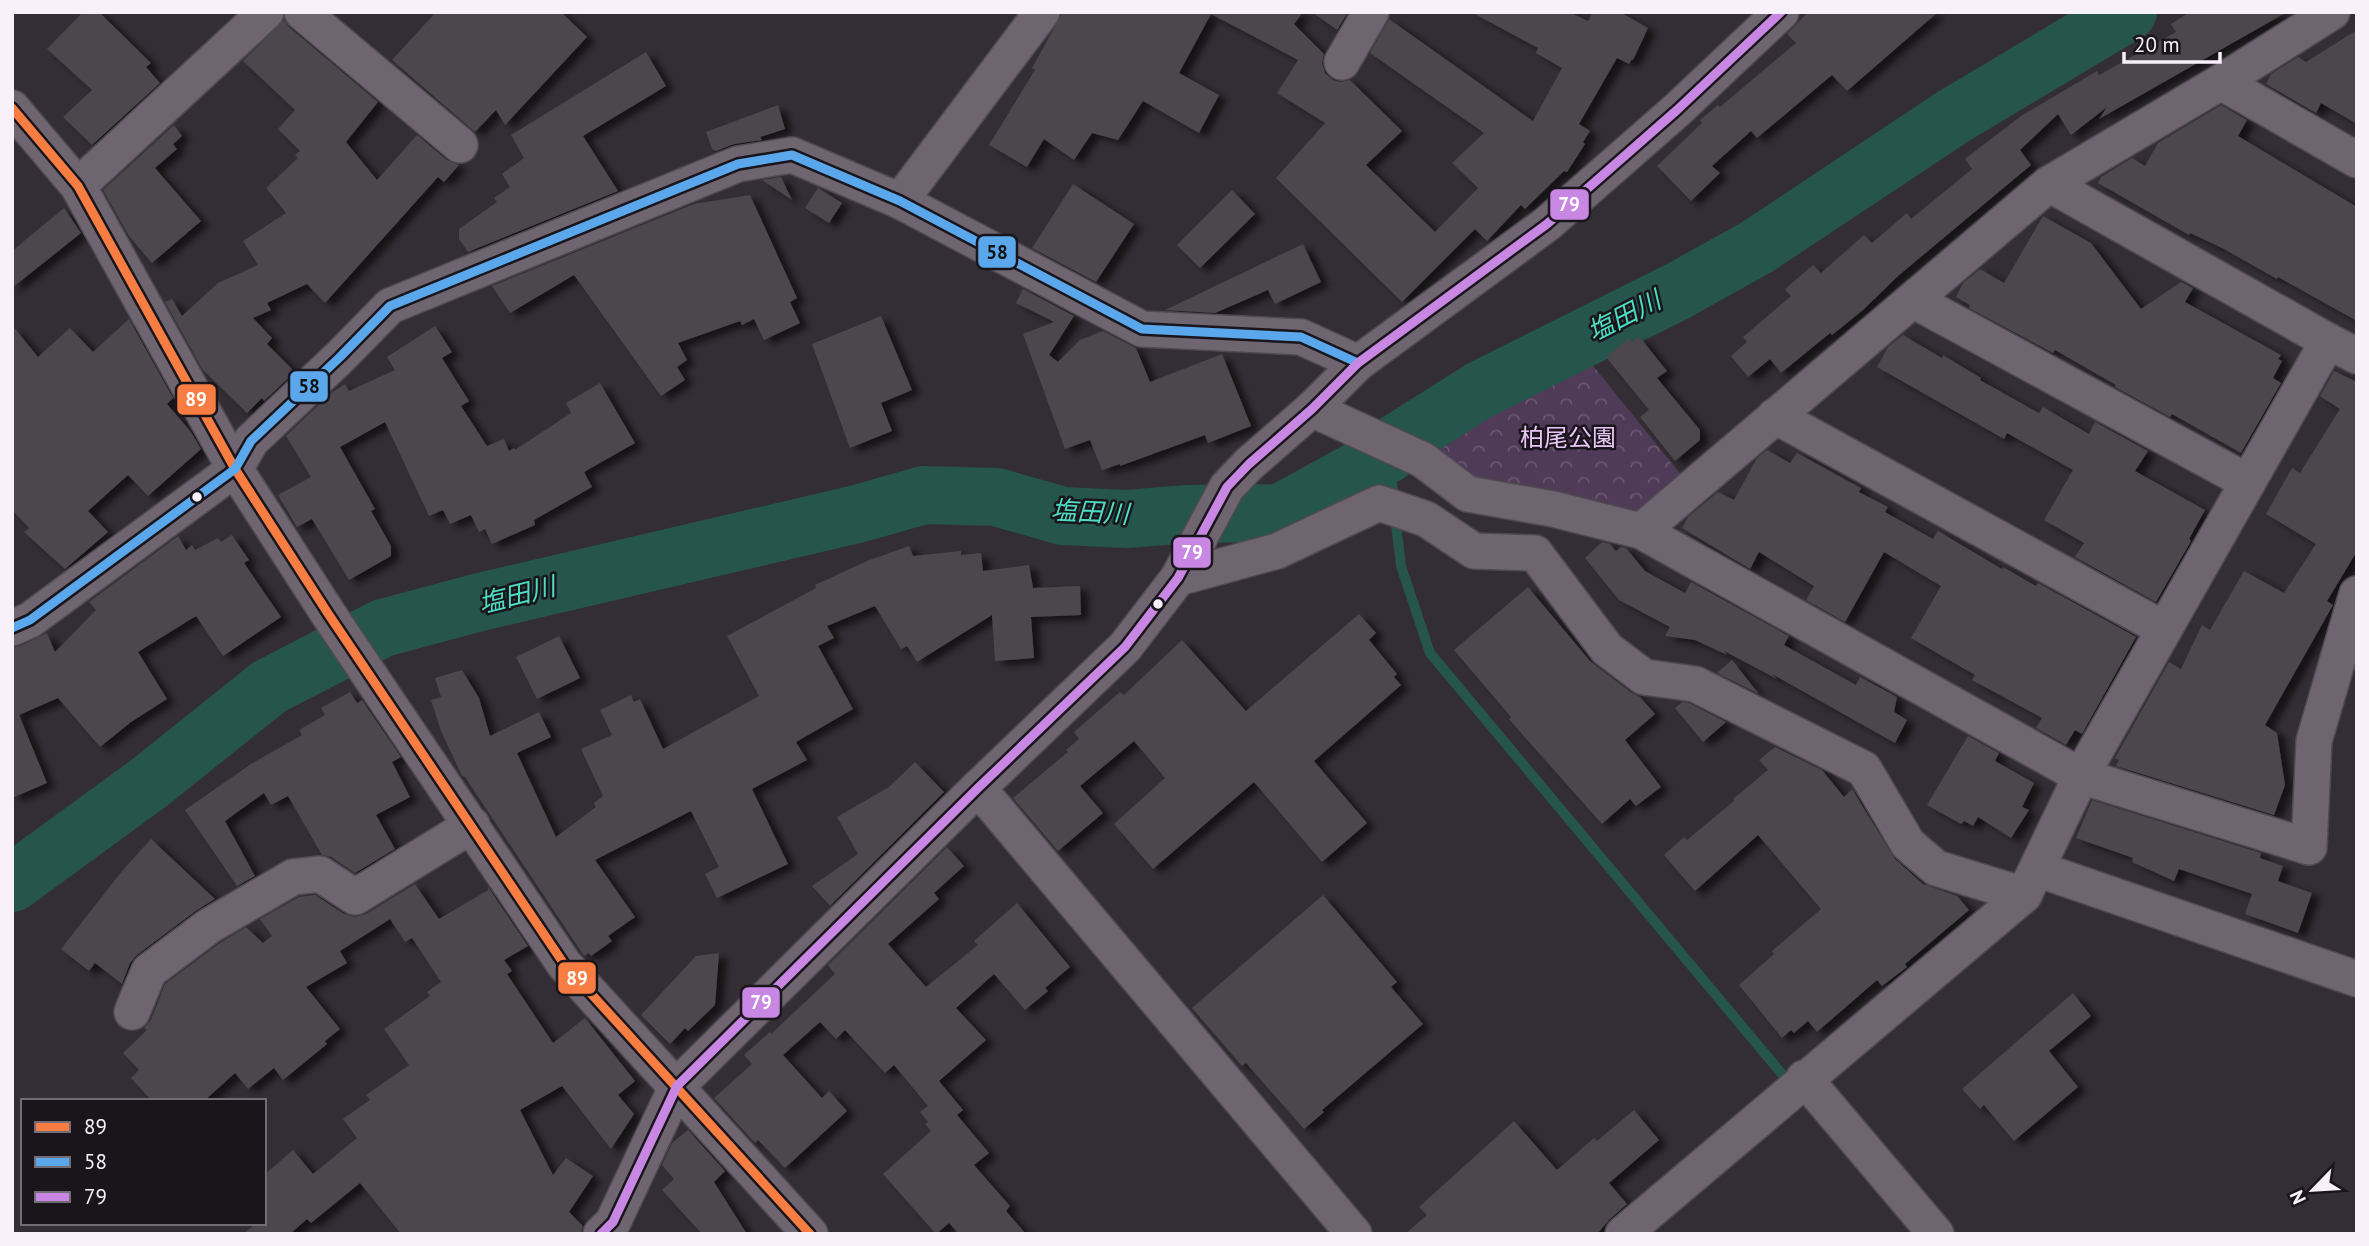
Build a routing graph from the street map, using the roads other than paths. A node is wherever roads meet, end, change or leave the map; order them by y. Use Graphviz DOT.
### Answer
graph roads {
  1 [pos="266,12"];
  2 [pos="302,12"];
  3 [pos="1042,12"];
  4 [pos="1371,12"];
  5 [pos="1781,12"];
  6 [pos="2332,12"];
  7 [pos="1342,62"];
  8 [pos="2221,82"];
  9 [pos="12,108"];
  10 [pos="460,145"];
  11 [pos="2357,160"];
  12 [pos="2049,184"];
  13 [pos="78,186"];
  14 [pos="900,201"];
  15 [pos="1913,300"];
  16 [pos="2342,348"];
  17 [pos="1358,363"];
  18 [pos="1312,409"];
  19 [pos="1775,416"];
  20 [pos="235,469"];
  21 [pos="2248,482"];
  22 [pos="1641,531"];
  23 [pos="1184,567"];
  24 [pos="2357,594"];
  25 [pos="12,628"];
  26 [pos="2164,629"];
  27 [pos="2081,776"];
  28 [pos="978,788"];
  29 [pos="472,825"];
  30 [pos="2030,882"];
  31 [pos="2357,979"];
  32 [pos="132,1012"];
  33 [pos="1804,1078"];
  34 [pos="677,1086"];
  35 [pos="601,1234"];
  36 [pos="810,1234"];
  37 [pos="1354,1234"];
  38 [pos="1623,1234"];
  39 [pos="1936,1234"];
  1 -- 13 [label="street"];
  2 -- 10 [label="street"];
  3 -- 14 [label="street"];
  4 -- 7 [label="street"];
  5 -- 17 [label="street"];
  6 -- 8 [label="street"];
  8 -- 11 [label="street"];
  8 -- 12 [label="street"];
  9 -- 13 [label="street"];
  12 -- 15 [label="street"];
  12 -- 16 [label="street"];
  13 -- 20 [label="street"];
  14 -- 17 [label="street"];
  14 -- 20 [label="street"];
  15 -- 19 [label="street"];
  15 -- 21 [label="street"];
  16 -- 21 [label="street"];
  17 -- 18 [label="street"];
  18 -- 22 [label="street"];
  18 -- 23 [label="street"];
  19 -- 22 [label="street"];
  19 -- 26 [label="street"];
  20 -- 25 [label="street"];
  20 -- 29 [label="street"];
  21 -- 26 [label="street"];
  22 -- 27 [label="street"];
  23 -- 28 [label="street"];
  23 -- 30 [label="street"];
  24 -- 27 [label="street"];
  26 -- 27 [label="street"];
  27 -- 30 [label="street"];
  28 -- 34 [label="street"];
  28 -- 37 [label="street"];
  29 -- 32 [label="street"];
  29 -- 34 [label="street"];
  30 -- 31 [label="street"];
  30 -- 33 [label="street"];
  33 -- 38 [label="street"];
  33 -- 39 [label="street"];
  34 -- 35 [label="street"];
  34 -- 36 [label="street"];
}
